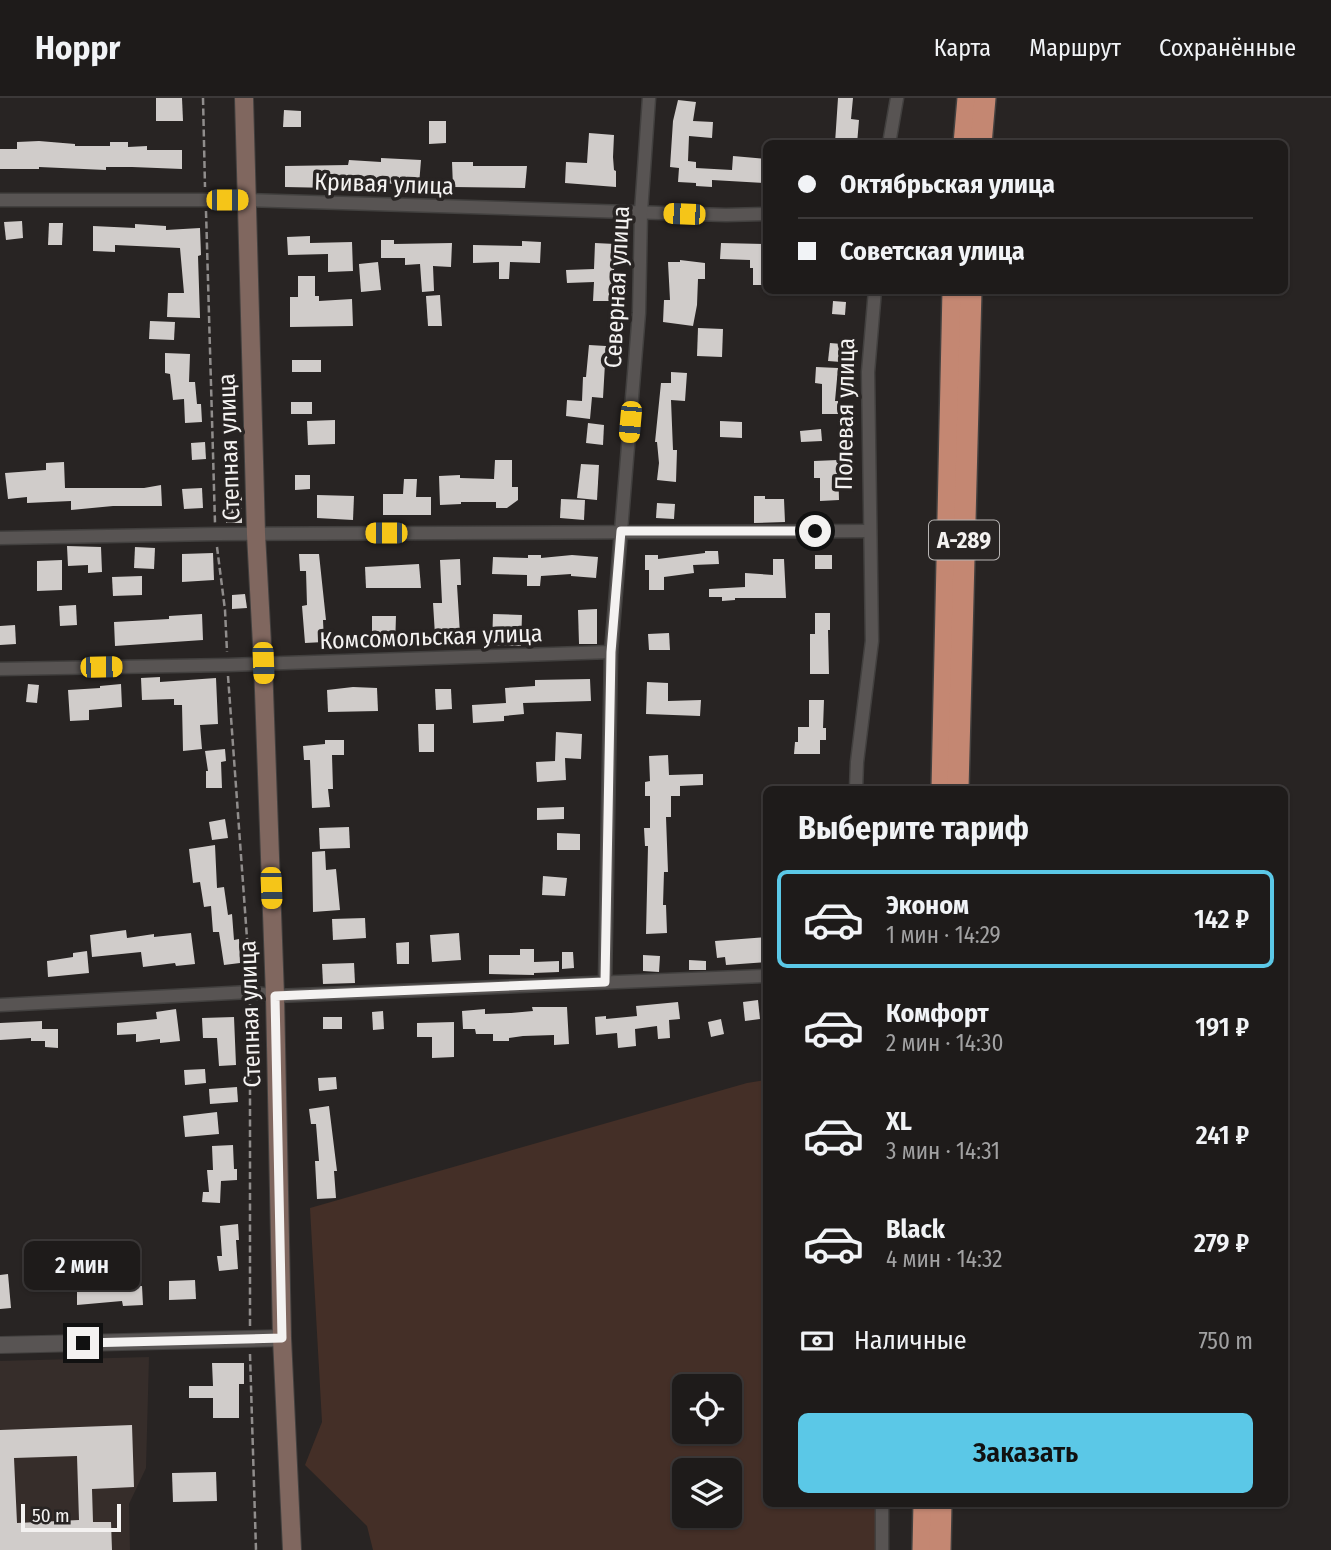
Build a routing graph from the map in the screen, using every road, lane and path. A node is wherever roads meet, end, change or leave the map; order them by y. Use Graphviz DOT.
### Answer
graph roads {
  1 [pos="203,98"];
  2 [pos="244,98"];
  3 [pos="649,98"];
  4 [pos="897,98"];
  5 [pos="968,98"];
  6 [pos="985,98"];
  7 [pos="890,140"];
  8 [pos="964,140"];
  9 [pos="981,140"];
  10 [pos="0,200"];
  11 [pos="206,200"];
  12 [pos="248,200"];
  13 [pos="641,212"];
  14 [pos="763,214"];
  15 [pos="875,294"];
  16 [pos="953,294"];
  17 [pos="971,294"];
  18 [pos="621,531"];
  19 [pos="870,531"];
  20 [pos="216,534"];
  21 [pos="256,534"];
  22 [pos="0,538"];
  23 [pos="611,652"];
  24 [pos="263,663"];
  25 [pos="228,664"];
  26 [pos="0,669"];
  27 [pos="856,786"];
  28 [pos="942,786"];
  29 [pos="958,786"];
  30 [pos="763,976"];
  31 [pos="605,982"];
  32 [pos="250,992"];
  33 [pos="275,996"];
  34 [pos="0,1004"];
  35 [pos="282,1338"];
  36 [pos="250,1339"];
  37 [pos="0,1345"];
  38 [pos="882,1507"];
  39 [pos="924,1507"];
  40 [pos="941,1507"];
  41 [pos="256,1550"];
  42 [pos="292,1550"];
  43 [pos="882,1550"];
  44 [pos="923,1550"];
  45 [pos="940,1550"];
  1 -- 11 [label="path"];
  2 -- 12 [label="main road, Степная улица"];
  3 -- 13 [label="street, Северная улица"];
  4 -- 7 [label="street"];
  5 -- 8 [label="highway"];
  6 -- 9 [label="highway"];
  10 -- 11 [label="street, Кривая улица"];
  11 -- 12 [label="street, Кривая улица"];
  11 -- 20 [label="path"];
  12 -- 13 [label="street, Кривая улица"];
  12 -- 21 [label="main road, Степная улица"];
  13 -- 14 [label="street, Кривая улица"];
  13 -- 18 [label="street, Северная улица"];
  15 -- 19 [label="street, Полевая улица"];
  16 -- 28 [label="highway, А-289"];
  17 -- 29 [label="highway, А-289"];
  18 -- 19 [label="street"];
  18 -- 21 [label="street"];
  18 -- 23 [label="street, Северная улица"];
  19 -- 27 [label="street, Полевая улица"];
  20 -- 21 [label="street"];
  20 -- 22 [label="street"];
  20 -- 25 [label="path"];
  21 -- 24 [label="main road, Степная улица"];
  23 -- 24 [label="street, Комсомольская улица"];
  23 -- 31 [label="street, Северная улица"];
  24 -- 25 [label="street, Комсомольская улица"];
  24 -- 33 [label="main road, Степная улица"];
  25 -- 26 [label="street, Комсомольская улица"];
  25 -- 32 [label="path"];
  30 -- 31 [label="street"];
  31 -- 33 [label="street"];
  32 -- 33 [label="street"];
  32 -- 34 [label="street"];
  32 -- 36 [label="path"];
  33 -- 35 [label="main road, Степная улица"];
  35 -- 36 [label="street"];
  35 -- 42 [label="main road, Степная улица"];
  36 -- 37 [label="street"];
  36 -- 41 [label="path"];
  38 -- 43 [label="street"];
  39 -- 44 [label="highway"];
  40 -- 45 [label="highway"];
}
